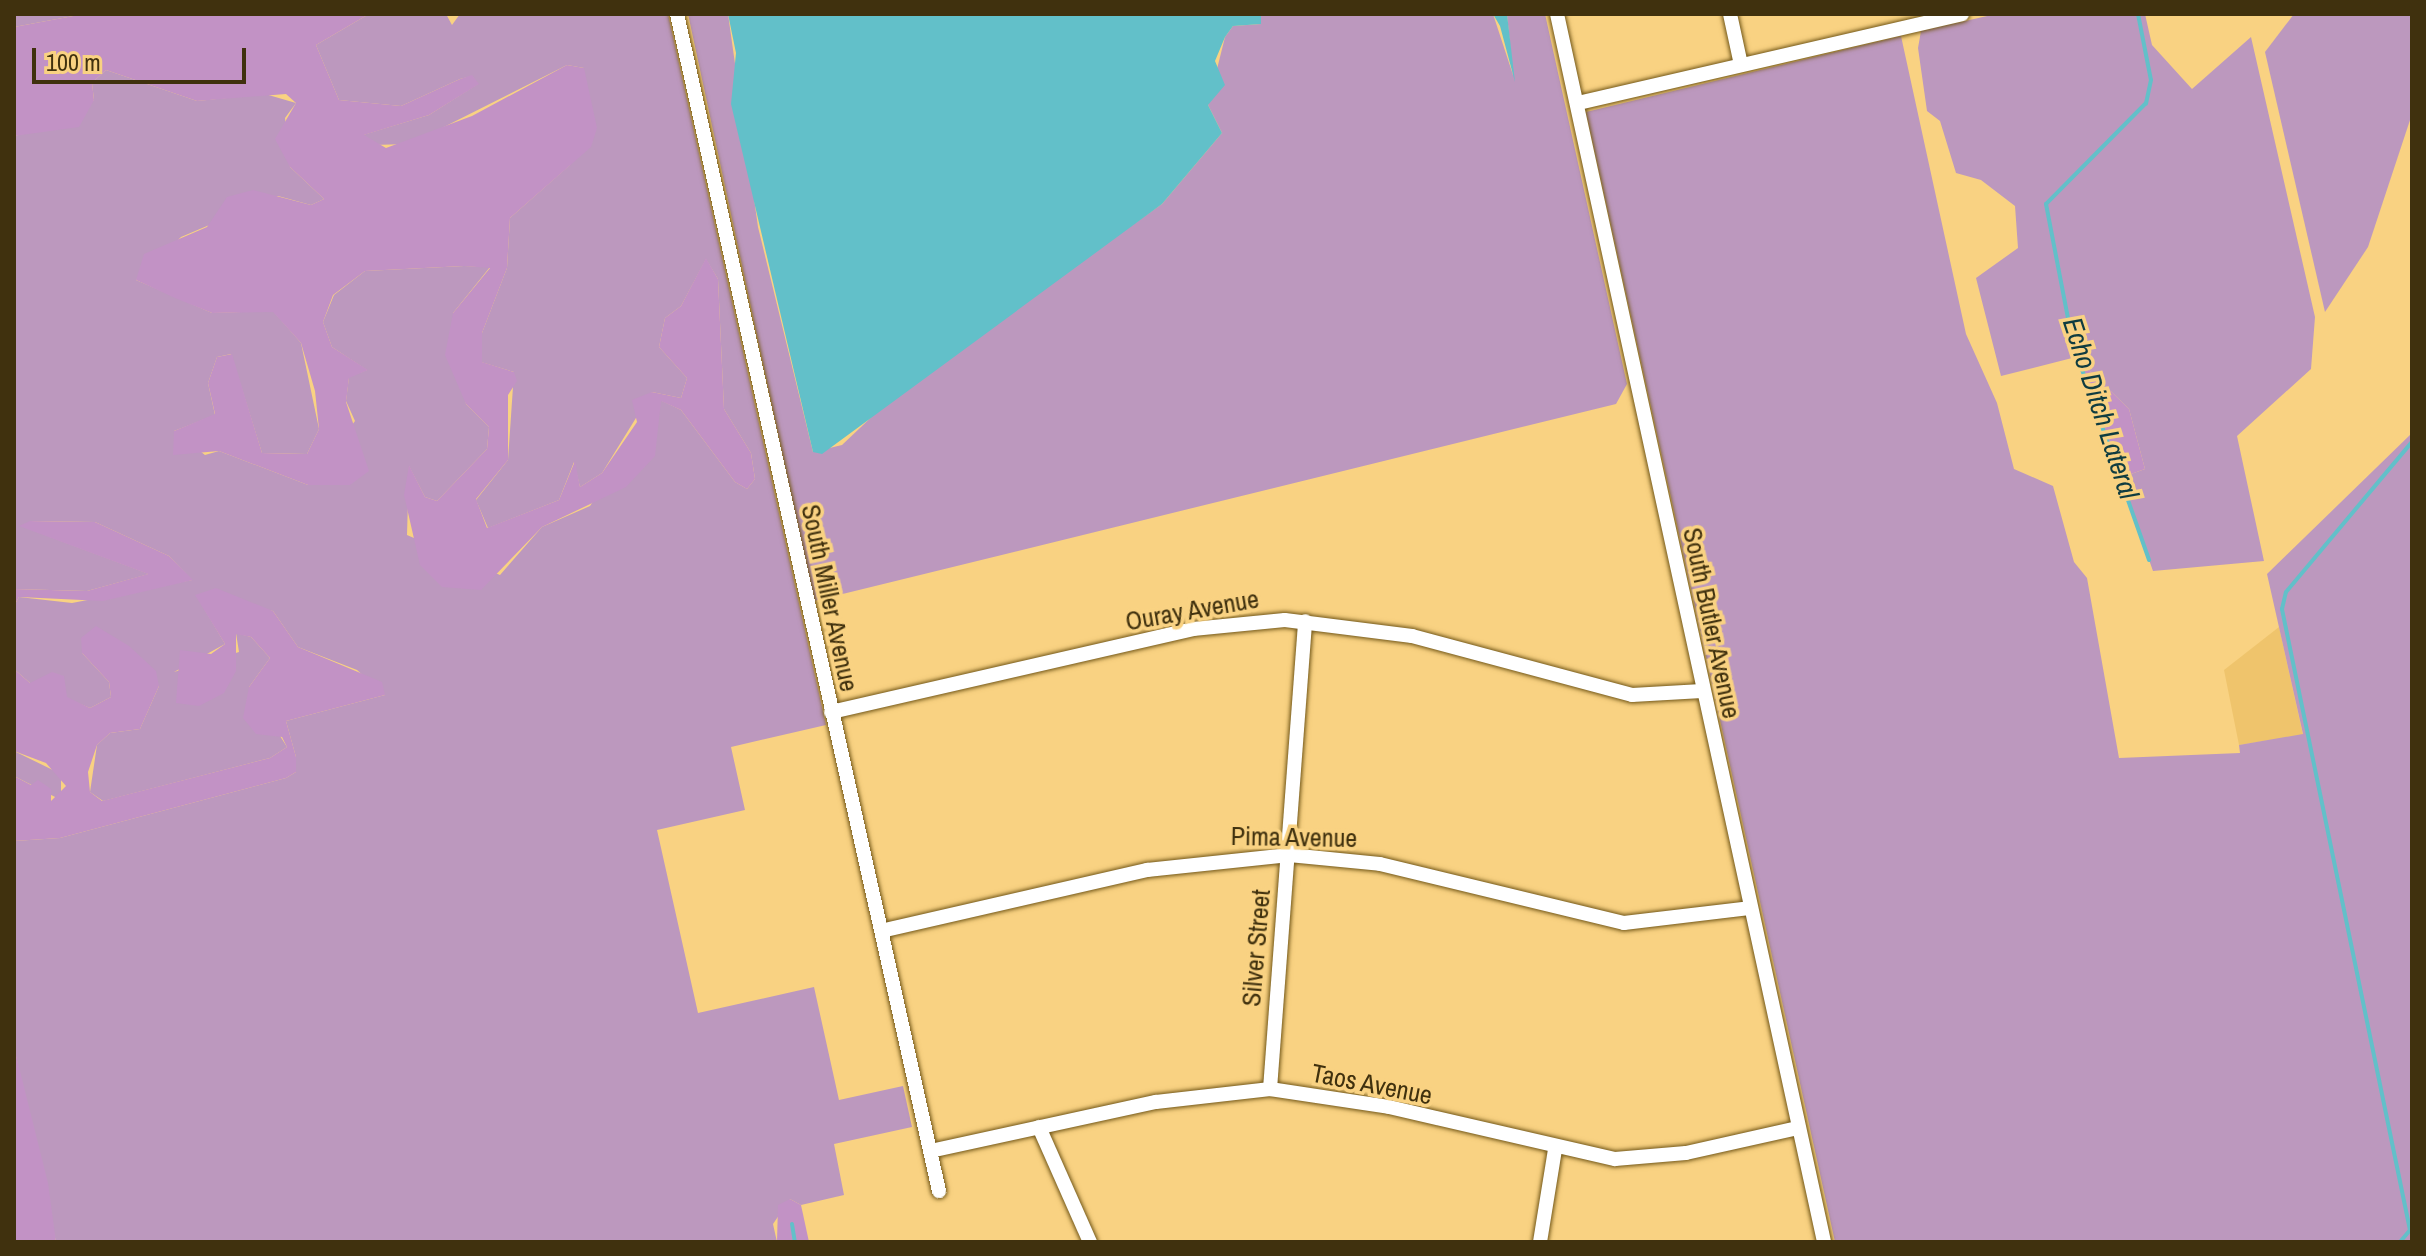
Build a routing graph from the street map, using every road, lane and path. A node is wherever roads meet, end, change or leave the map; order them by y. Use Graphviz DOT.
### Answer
graph roads {
  1 [pos="677,14"];
  2 [pos="1557,14"];
  3 [pos="1730,14"];
  4 [pos="1962,14"];
  5 [pos="1908,20"];
  6 [pos="1741,65"];
  7 [pos="1578,103"];
  8 [pos="1305,621"];
  9 [pos="1702,691"];
  10 [pos="831,712"];
  11 [pos="1289,855"];
  12 [pos="1749,908"];
  13 [pos="885,930"];
  14 [pos="1270,1089"];
  15 [pos="1039,1127"];
  16 [pos="1798,1128"];
  17 [pos="1555,1149"];
  18 [pos="935,1150"];
  19 [pos="939,1191"];
  20 [pos="1090,1242"];
  21 [pos="1540,1242"];
  22 [pos="1824,1242"];
  1 -- 10 [label="street, South Miller Avenue"];
  2 -- 7 [label="street, South Butler Avenue"];
  3 -- 6 [label="street"];
  4 -- 5 [label="street"];
  5 -- 6 [label="street"];
  6 -- 7 [label="street"];
  7 -- 9 [label="street, South Butler Avenue"];
  8 -- 9 [label="street, Ouray Avenue"];
  8 -- 10 [label="street, Ouray Avenue"];
  8 -- 11 [label="street, Silver Street"];
  9 -- 12 [label="street, South Butler Avenue"];
  10 -- 13 [label="street, South Miller Avenue"];
  11 -- 12 [label="street, Pima Avenue"];
  11 -- 13 [label="street, Pima Avenue"];
  11 -- 14 [label="street, Silver Street"];
  12 -- 16 [label="street, South Butler Avenue"];
  13 -- 18 [label="street, South Miller Avenue"];
  14 -- 15 [label="street, Taos Avenue"];
  14 -- 17 [label="street, Taos Avenue"];
  15 -- 18 [label="street, Taos Avenue"];
  15 -- 20 [label="street"];
  16 -- 17 [label="street, Taos Avenue"];
  16 -- 22 [label="street, South Butler Avenue"];
  17 -- 21 [label="street"];
  18 -- 19 [label="street, South Miller Avenue"];
}
